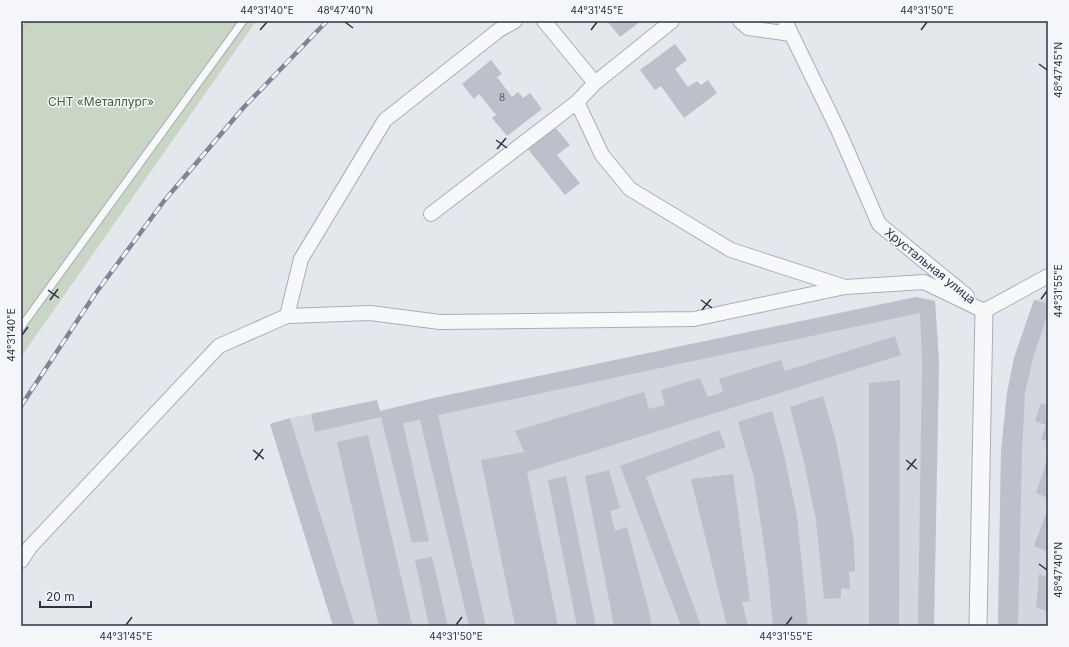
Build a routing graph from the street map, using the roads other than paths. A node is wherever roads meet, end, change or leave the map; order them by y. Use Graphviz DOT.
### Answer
graph roads {
  1 [pos="243,21"];
  2 [pos="515,21"];
  3 [pos="544,21"];
  4 [pos="672,21"];
  5 [pos="740,21"];
  6 [pos="785,21"];
  7 [pos="791,34"];
  8 [pos="596,83"];
  9 [pos="577,102"];
  10 [pos="431,214"];
  11 [pos="1048,276"];
  12 [pos="845,287"];
  13 [pos="984,311"];
  14 [pos="287,316"];
  15 [pos="21,327"];
  16 [pos="21,561"];
  17 [pos="978,626"];
  1 -- 15 [label="lane"];
  2 -- 14 [label="street"];
  3 -- 8 [label="street"];
  4 -- 8 [label="street"];
  5 -- 7 [label="street"];
  6 -- 7 [label="street, Хрустальная улица"];
  7 -- 13 [label="street, Хрустальная улица"];
  8 -- 9 [label="street"];
  9 -- 10 [label="street"];
  9 -- 12 [label="street"];
  11 -- 13 [label="street"];
  12 -- 13 [label="street"];
  12 -- 14 [label="street"];
  13 -- 17 [label="street, Хрустальная улица"];
  14 -- 16 [label="street"];
}
